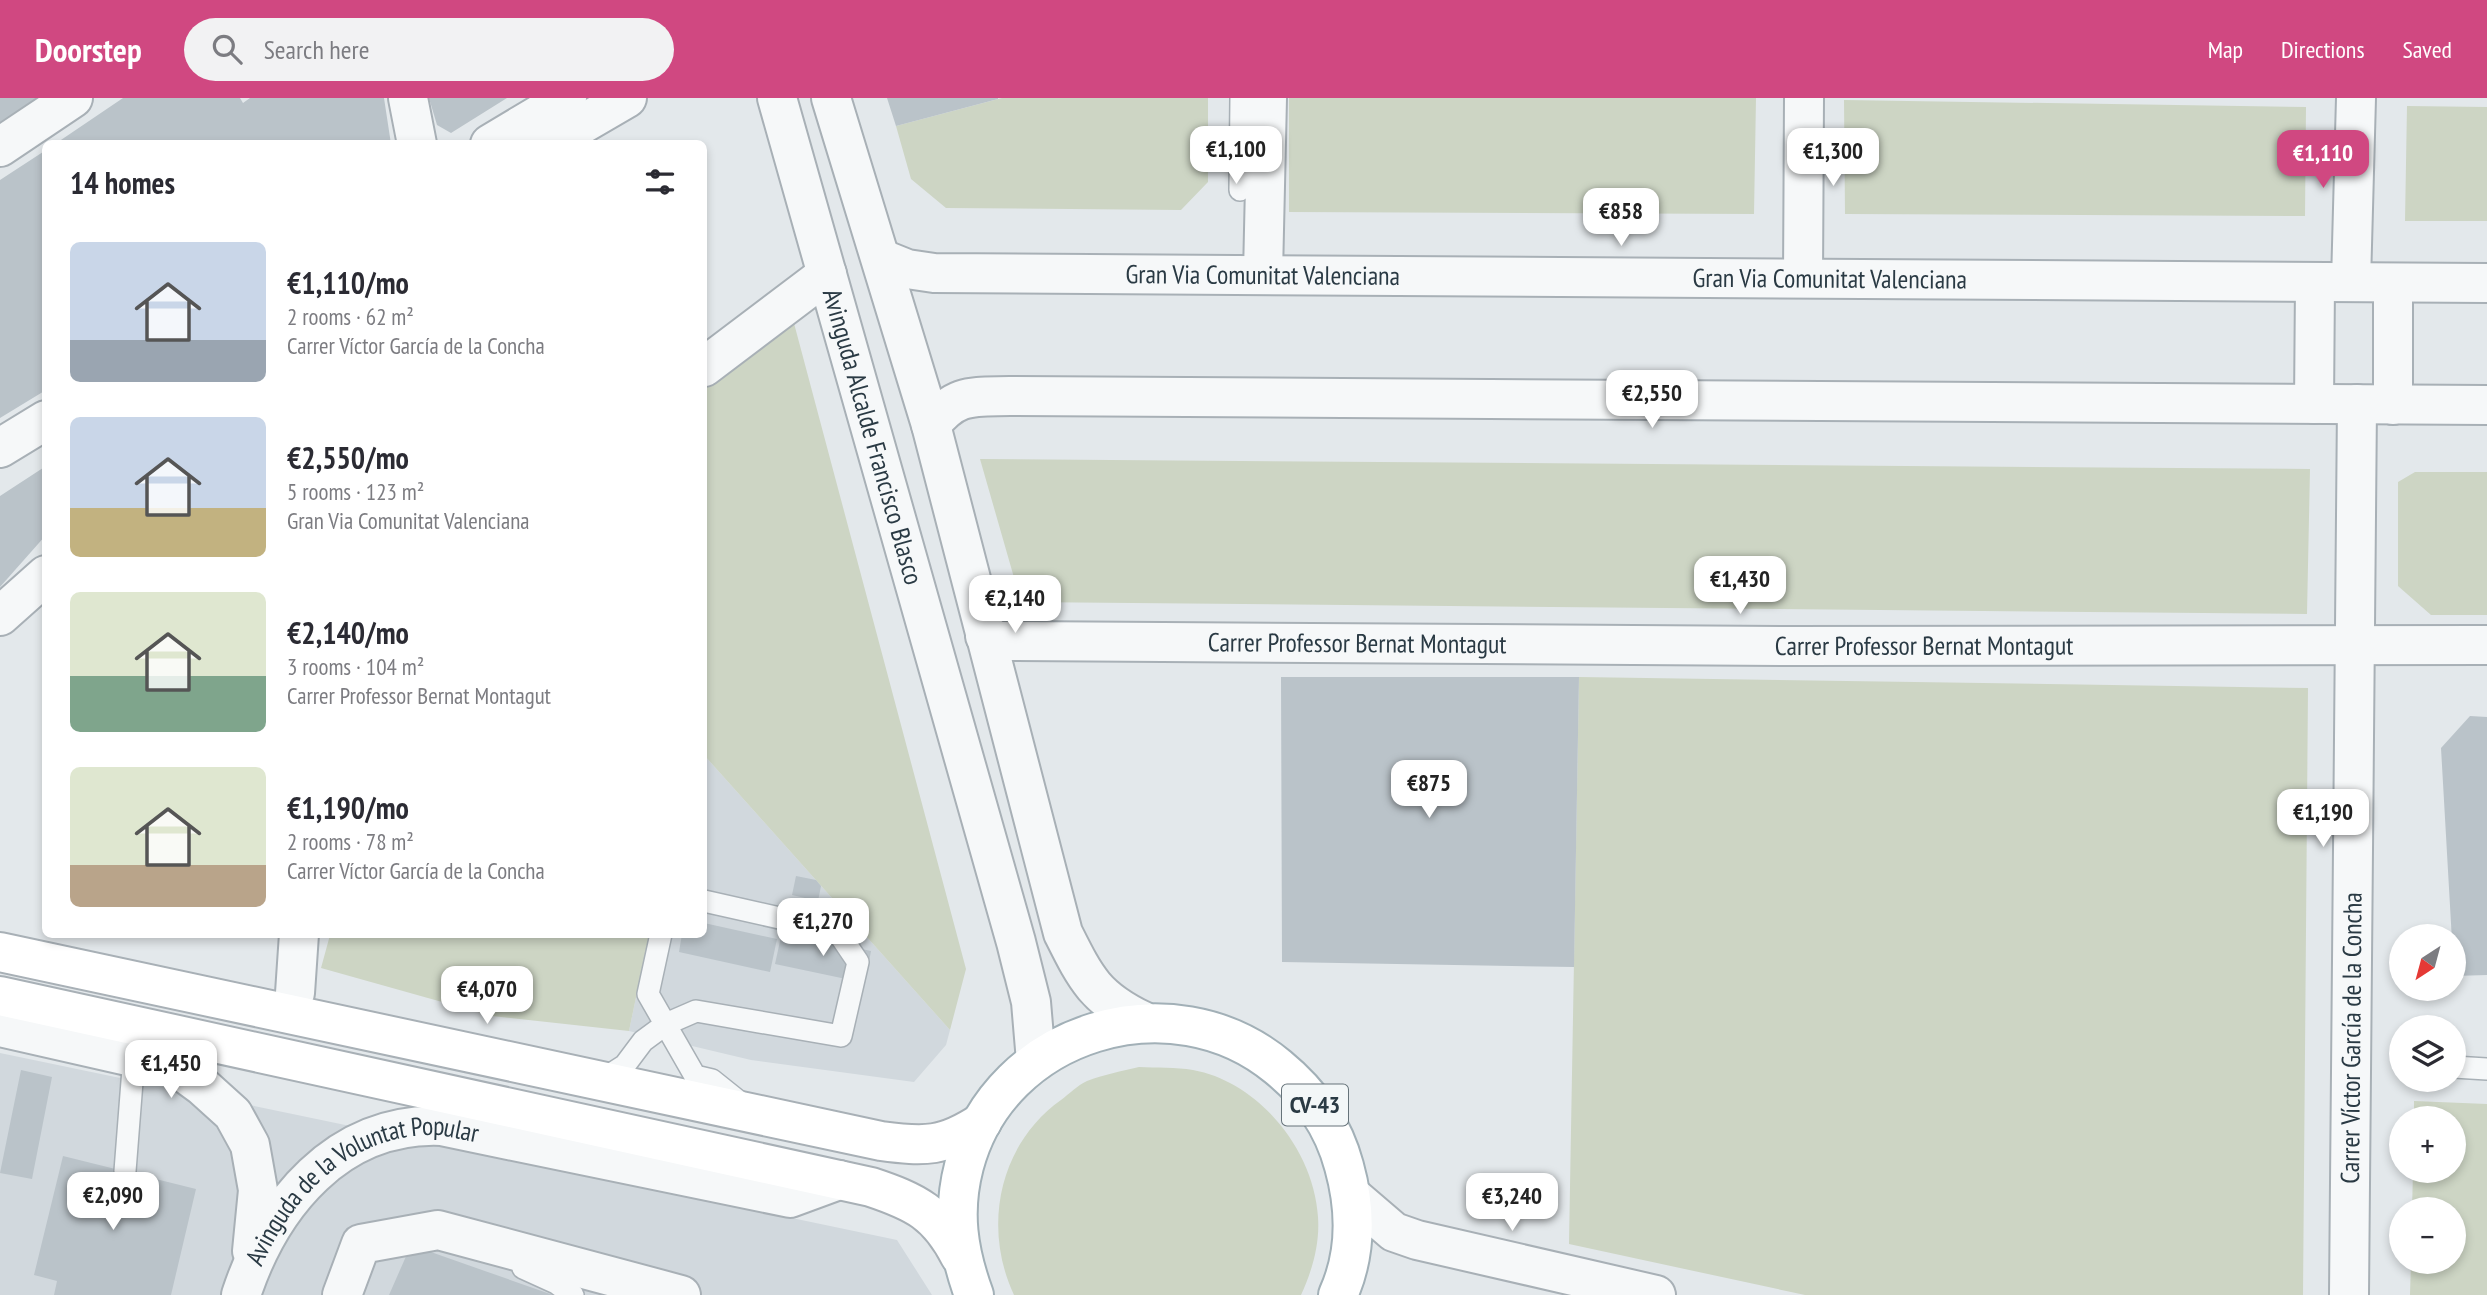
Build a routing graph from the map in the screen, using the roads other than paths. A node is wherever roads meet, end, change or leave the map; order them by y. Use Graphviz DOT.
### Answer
graph roads {
  1 [pos="73,98"];
  2 [pos="408,98"];
  3 [pos="567,98"];
  4 [pos="627,98"];
  5 [pos="776,98"];
  6 [pos="831,98"];
  7 [pos="1241,98"];
  8 [pos="1267,98"];
  9 [pos="1804,98"];
  10 [pos="2356,98"];
  11 [pos="416,140"];
  12 [pos="497,140"];
  13 [pos="555,140"];
  14 [pos="0,147"];
  15 [pos="1240,190"];
  16 [pos="882,259"];
  17 [pos="827,274"];
  18 [pos="1264,274"];
  19 [pos="1803,278"];
  20 [pos="2333,282"];
  21 [pos="2393,283"];
  22 [pos="2487,283"];
  23 [pos="707,365"];
  24 [pos="2314,404"];
  25 [pos="2375,404"];
  26 [pos="2487,405"];
  27 [pos="42,422"];
  28 [pos="931,425"];
  29 [pos="0,448"];
  30 [pos="42,579"];
  31 [pos="0,616"];
  32 [pos="985,636"];
  33 [pos="2355,644"];
  34 [pos="2487,645"];
  35 [pos="707,902"];
  36 [pos="299,938"];
  37 [pos="660,938"];
  38 [pos="0,952"];
  39 [pos="295,993"];
  40 [pos="0,996"];
  41 [pos="1143,1021"];
  42 [pos="666,1024"];
  43 [pos="0,1027"];
  44 [pos="134,1056"];
  45 [pos="1036,1061"];
  46 [pos="2466,1068"];
  47 [pos="2487,1069"];
  48 [pos="600,1081"];
  49 [pos="754,1114"];
  50 [pos="982,1122"];
  51 [pos="125,1171"];
  52 [pos="839,1180"];
  53 [pos="1352,1196"];
  54 [pos="479,1241"];
  55 [pos="960,1256"];
  56 [pos="246,1280"];
  57 [pos="633,1289"];
  58 [pos="342,1295"];
  59 [pos="573,1295"];
  60 [pos="681,1295"];
  61 [pos="974,1295"];
  62 [pos="1338,1295"];
  63 [pos="1657,1295"];
  64 [pos="2349,1295"];
  1 -- 14 [label="street"];
  2 -- 11 [label="street"];
  3 -- 12 [label="street"];
  4 -- 13 [label="street"];
  5 -- 17 [label="street, Avinguda Alcalde Francisco Blasco"];
  6 -- 16 [label="street, Avinguda Alcalde Francisco Blasco"];
  7 -- 15 [label="lane"];
  8 -- 18 [label="street"];
  9 -- 19 [label="street"];
  10 -- 20 [label="street"];
  16 -- 18 [label="street, Gran Via Comunitat Valenciana"];
  16 -- 28 [label="street, Avinguda Alcalde Francisco Blasco"];
  17 -- 23 [label="street"];
  17 -- 45 [label="street, Avinguda Alcalde Francisco Blasco"];
  18 -- 19 [label="street, Gran Via Comunitat Valenciana"];
  19 -- 20 [label="street, Gran Via Comunitat Valenciana"];
  20 -- 21 [label="street, Gran Via Comunitat Valenciana"];
  20 -- 24 [label="street"];
  21 -- 22 [label="street, Gran Via Comunitat Valenciana"];
  21 -- 25 [label="street, Carrer Víctor García de la Concha"];
  24 -- 25 [label="street"];
  24 -- 28 [label="street"];
  25 -- 26 [label="street"];
  25 -- 33 [label="street, Carrer Víctor García de la Concha"];
  27 -- 29 [label="street"];
  28 -- 32 [label="street, Avinguda Alcalde Francisco Blasco"];
  30 -- 31 [label="street"];
  32 -- 33 [label="street, Carrer Professor Bernat Montagut"];
  32 -- 41 [label="street, Avinguda Alcalde Francisco Blasco"];
  33 -- 34 [label="street, Carrer Professor Bernat Montagut"];
  33 -- 64 [label="street, Carrer Víctor García de la Concha"];
  35 -- 42 [label="lane"];
  36 -- 39 [label="street"];
  37 -- 42 [label="lane"];
  38 -- 48 [label="main road"];
  40 -- 52 [label="main road, Avinguda de la Voluntat Popular"];
  41 -- 45 [label="main road, CV-43"];
  41 -- 53 [label="main road, CV-43"];
  42 -- 48 [label="lane"];
  42 -- 49 [label="lane"];
  43 -- 44 [label="street, Avinguda de la Voluntat Popular"];
  44 -- 51 [label="lane"];
  44 -- 56 [label="street, Avinguda de la Voluntat Popular"];
  45 -- 50 [label="main road, CV-43"];
  46 -- 47 [label="lane"];
  48 -- 49 [label="main road"];
  49 -- 50 [label="main road"];
  50 -- 55 [label="main road, CV-43"];
  52 -- 55 [label="main road, Avinguda de la Voluntat Popular"];
  52 -- 56 [label="street, Avinguda de la Voluntat Popular"];
  53 -- 62 [label="main road, CV-43"];
  53 -- 63 [label="street"];
  54 -- 57 [label="street"];
  54 -- 58 [label="street"];
  54 -- 59 [label="lane"];
  55 -- 61 [label="main road, CV-43"];
  57 -- 60 [label="street"];
}
